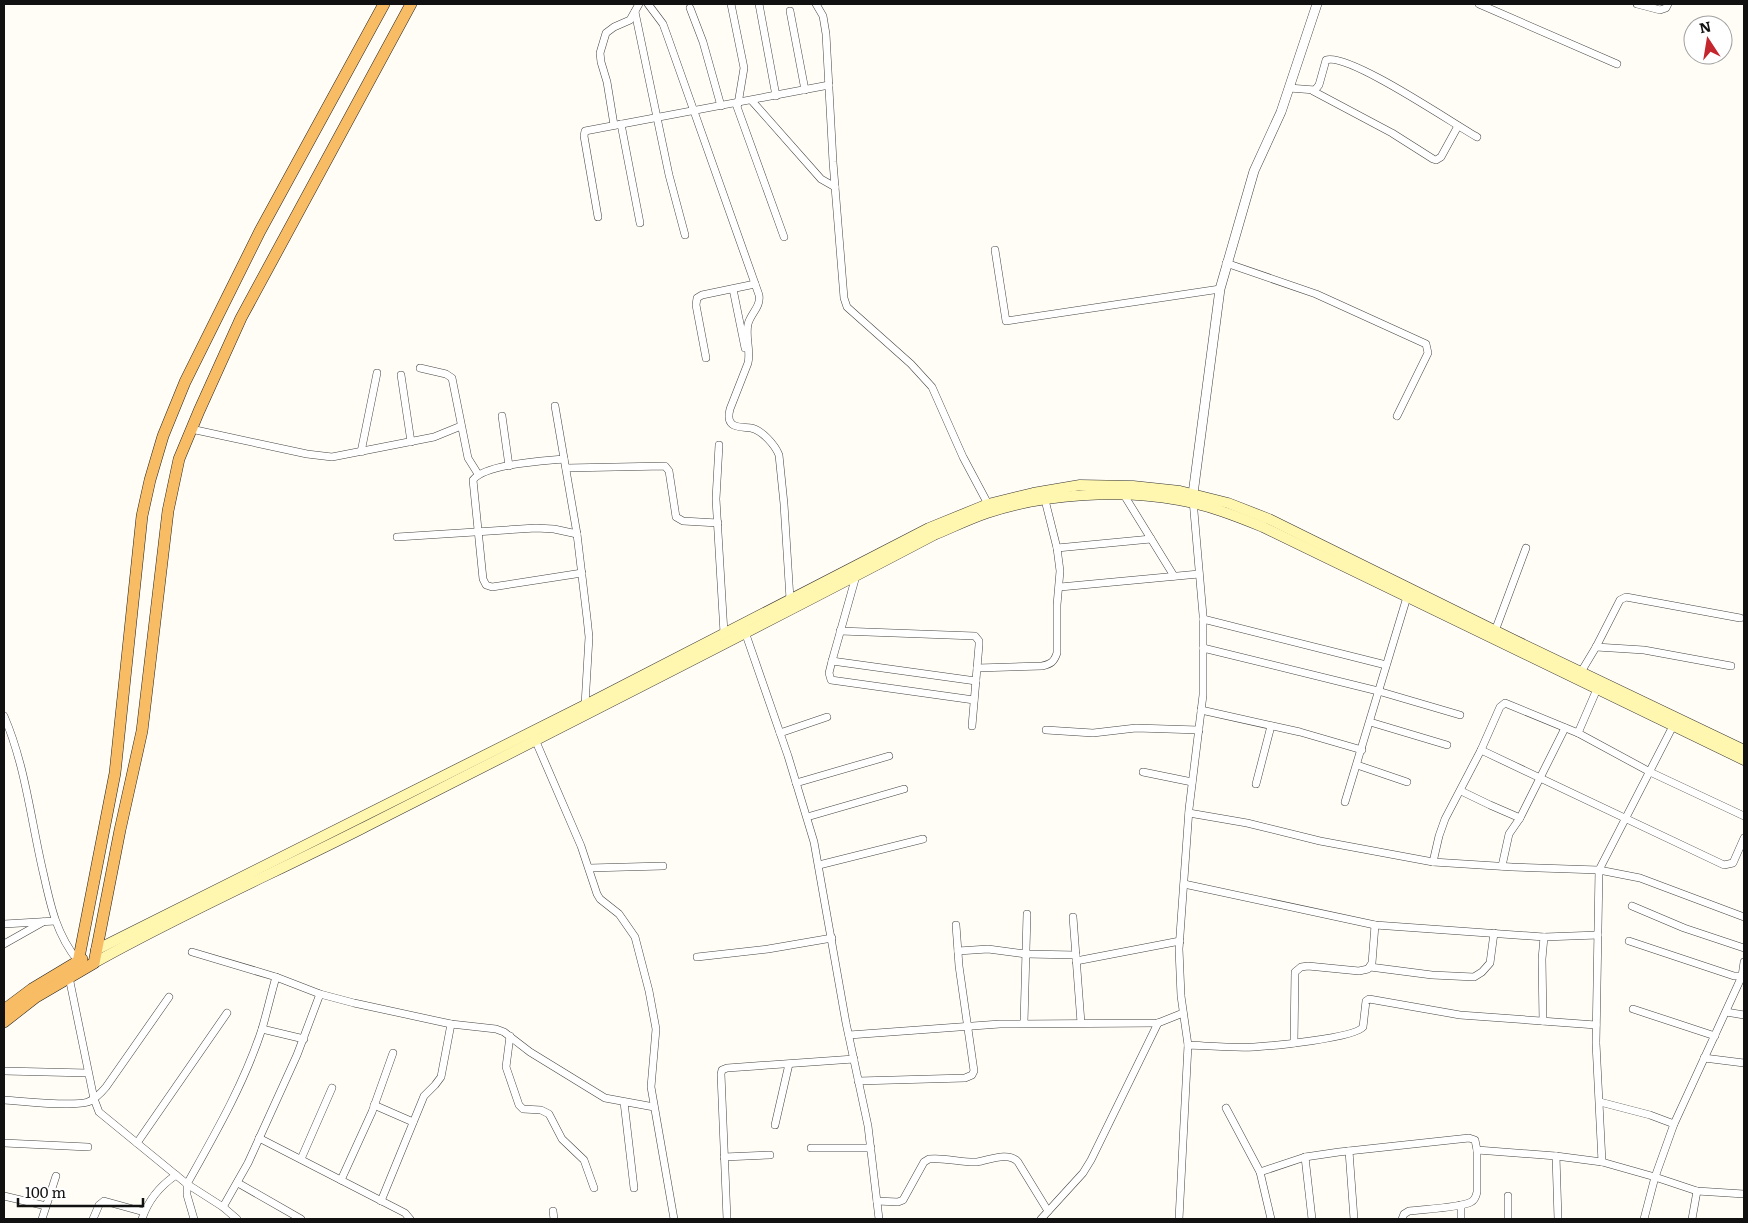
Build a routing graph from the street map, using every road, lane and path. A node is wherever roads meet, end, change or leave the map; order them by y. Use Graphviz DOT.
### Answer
graph roads {
  1 [pos="384,4"];
  2 [pos="410,4"];
  3 [pos="639,4"];
  4 [pos="648,4"];
  5 [pos="732,4"];
  6 [pos="759,4"];
  7 [pos="816,4"];
  8 [pos="1317,4"];
  9 [pos="1479,4"];
  10 [pos="1637,4"];
  11 [pos="1668,4"];
  12 [pos="690,8"];
  13 [pos="790,11"];
  14 [pos="635,12"];
  15 [pos="1617,64"];
  16 [pos="830,86"];
  17 [pos="1289,88"];
  18 [pos="805,90"];
  19 [pos="1313,91"];
  20 [pos="776,96"];
  21 [pos="752,101"];
  22 [pos="737,104"];
  23 [pos="721,106"];
  24 [pos="694,112"];
  25 [pos="657,118"];
  26 [pos="618,125"];
  27 [pos="1458,126"];
  28 [pos="1477,137"];
  29 [pos="835,187"];
  30 [pos="598,217"];
  31 [pos="640,224"];
  32 [pos="685,235"];
  33 [pos="784,236"];
  34 [pos="995,250"];
  35 [pos="1226,263"];
  36 [pos="755,284"];
  37 [pos="732,288"];
  38 [pos="1220,289"];
  39 [pos="706,358"];
  40 [pos="748,363"];
  41 [pos="420,368"];
  42 [pos="377,373"];
  43 [pos="401,375"];
  44 [pos="555,406"];
  45 [pos="502,416"];
  46 [pos="1397,416"];
  47 [pos="462,426"];
  48 [pos="192,429"];
  49 [pos="411,442"];
  50 [pos="719,445"];
  51 [pos="361,452"];
  52 [pos="564,459"];
  53 [pos="509,466"];
  54 [pos="566,468"];
  55 [pos="478,474"];
  56 [pos="1124,496"];
  57 [pos="1193,499"];
  58 [pos="1045,500"];
  59 [pos="988,504"];
  60 [pos="718,523"];
  61 [pos="478,531"];
  62 [pos="577,534"];
  63 [pos="397,538"];
  64 [pos="1151,538"];
  65 [pos="1057,548"];
  66 [pos="1526,548"];
  67 [pos="582,573"];
  68 [pos="1199,574"];
  69 [pos="856,576"];
  70 [pos="1174,576"];
  71 [pos="1060,587"];
  72 [pos="1407,597"];
  73 [pos="790,600"];
  74 [pos="1740,618"];
  75 [pos="1203,619"];
  76 [pos="744,628"];
  77 [pos="1495,630"];
  78 [pos="840,631"];
  79 [pos="724,633"];
  80 [pos="1596,647"];
  81 [pos="1203,648"];
  82 [pos="832,661"];
  83 [pos="1386,665"];
  84 [pos="1731,666"];
  85 [pos="977,668"];
  86 [pos="1581,672"];
  87 [pos="976,681"];
  88 [pos="1596,689"];
  89 [pos="1378,691"];
  90 [pos="974,700"];
  91 [pos="584,705"];
  92 [pos="1202,710"];
  93 [pos="1460,715"];
  94 [pos="4,716"];
  95 [pos="826,717"];
  96 [pos="1370,722"];
  97 [pos="972,726"];
  98 [pos="1271,726"];
  99 [pos="1673,726"];
  100 [pos="1565,728"];
  101 [pos="1046,730"];
  102 [pos="1199,730"];
  103 [pos="780,733"];
  104 [pos="1578,733"];
  105 [pos="533,736"];
  106 [pos="1447,745"];
  107 [pos="1362,750"];
  108 [pos="1481,750"];
  109 [pos="1744,750"];
  110 [pos="889,756"];
  111 [pos="1744,760"];
  112 [pos="1357,765"];
  113 [pos="1143,772"];
  114 [pos="1650,772"];
  115 [pos="1540,778"];
  116 [pos="1192,782"];
  117 [pos="1407,782"];
  118 [pos="796,783"];
  119 [pos="1256,784"];
  120 [pos="904,789"];
  121 [pos="1460,791"];
  122 [pos="1345,802"];
  123 [pos="1189,813"];
  124 [pos="1744,816"];
  125 [pos="807,817"];
  126 [pos="1520,818"];
  127 [pos="1626,819"];
  128 [pos="1744,838"];
  129 [pos="923,839"];
  130 [pos="1433,862"];
  131 [pos="819,865"];
  132 [pos="663,866"];
  133 [pos="1502,866"];
  134 [pos="589,868"];
  135 [pos="1599,870"];
  136 [pos="1184,884"];
  137 [pos="1632,906"];
  138 [pos="1027,914"];
  139 [pos="1744,916"];
  140 [pos="1073,917"];
  141 [pos="55,921"];
  142 [pos="44,922"];
  143 [pos="4,924"];
  144 [pos="1374,925"];
  145 [pos="956,926"];
  146 [pos="1494,933"];
  147 [pos="1598,935"];
  148 [pos="1544,937"];
  149 [pos="832,938"];
  150 [pos="1180,941"];
  151 [pos="1629,941"];
  152 [pos="4,944"];
  153 [pos="1744,948"];
  154 [pos="96,950"];
  155 [pos="958,951"];
  156 [pos="192,952"];
  157 [pos="1026,954"];
  158 [pos="697,957"];
  159 [pos="1076,958"];
  160 [pos="78,961"];
  161 [pos="1744,962"];
  162 [pos="94,963"];
  163 [pos="1370,967"];
  164 [pos="72,975"];
  165 [pos="1743,976"];
  166 [pos="276,977"];
  167 [pos="320,994"];
  168 [pos="169,997"];
  169 [pos="1633,1009"];
  170 [pos="4,1010"];
  171 [pos="1726,1012"];
  172 [pos="227,1013"];
  173 [pos="1183,1013"];
  174 [pos="1744,1015"];
  175 [pos="1544,1021"];
  176 [pos="4,1022"];
  177 [pos="1024,1023"];
  178 [pos="1081,1023"];
  179 [pos="1158,1023"];
  180 [pos="451,1024"];
  181 [pos="1596,1025"];
  182 [pos="967,1026"];
  183 [pos="262,1029"];
  184 [pos="848,1035"];
  185 [pos="510,1036"];
  186 [pos="1715,1036"];
  187 [pos="304,1039"];
  188 [pos="1294,1043"];
  189 [pos="1188,1045"];
  190 [pos="393,1053"];
  191 [pos="1704,1058"];
  192 [pos="854,1059"];
  193 [pos="1744,1063"];
  194 [pos="789,1064"];
  195 [pos="4,1071"];
  196 [pos="88,1073"];
  197 [pos="858,1082"];
  198 [pos="332,1088"];
  199 [pos="94,1099"];
  200 [pos="4,1100"];
  201 [pos="624,1102"];
  202 [pos="1600,1102"];
  203 [pos="374,1105"];
  204 [pos="654,1107"];
  205 [pos="1226,1108"];
  206 [pos="413,1122"];
  207 [pos="775,1124"];
  208 [pos="1674,1124"];
  209 [pos="259,1138"];
  210 [pos="4,1143"];
  211 [pos="137,1144"];
  212 [pos="88,1147"];
  213 [pos="811,1148"];
  214 [pos="871,1148"];
  215 [pos="1477,1150"];
  216 [pos="1349,1151"];
  217 [pos="770,1155"];
  218 [pos="1556,1156"];
  219 [pos="724,1157"];
  220 [pos="1305,1157"];
  221 [pos="301,1159"];
  222 [pos="1602,1162"];
  223 [pos="1260,1172"];
  224 [pos="176,1175"];
  225 [pos="56,1176"];
  226 [pos="1655,1177"];
  227 [pos="341,1180"];
  228 [pos="238,1183"];
  229 [pos="187,1184"];
  230 [pos="594,1188"];
  231 [pos="634,1188"];
  232 [pos="1697,1191"];
  233 [pos="1744,1194"];
  234 [pos="4,1196"];
  235 [pos="1508,1196"];
  236 [pos="381,1201"];
  237 [pos="877,1201"];
  238 [pos="1461,1205"];
  239 [pos="46,1206"];
  240 [pos="223,1207"];
  241 [pos="553,1210"];
  242 [pos="1048,1212"];
  243 [pos="143,1216"];
  244 [pos="42,1219"];
  245 [pos="93,1219"];
  246 [pos="194,1219"];
  247 [pos="236,1219"];
  248 [pos="301,1219"];
  249 [pos="410,1219"];
  250 [pos="554,1219"];
  251 [pos="674,1219"];
  252 [pos="727,1219"];
  253 [pos="879,1219"];
  254 [pos="1041,1219"];
  255 [pos="1179,1219"];
  256 [pos="1272,1219"];
  257 [pos="1312,1219"];
  258 [pos="1354,1219"];
  259 [pos="1402,1219"];
  260 [pos="1461,1219"];
  261 [pos="1508,1219"];
  262 [pos="1558,1219"];
  263 [pos="1644,1219"];
  264 [pos="1692,1219"];
  1 -- 160 [label="highway"];
  2 -- 48 [label="highway"];
  3 -- 14 [label="street"];
  4 -- 24 [label="street"];
  5 -- 22 [label="street"];
  6 -- 20 [label="street"];
  7 -- 16 [label="street"];
  8 -- 17 [label="street"];
  9 -- 15 [label="street"];
  10 -- 11 [label="street"];
  12 -- 23 [label="street"];
  13 -- 18 [label="street"];
  14 -- 25 [label="street"];
  14 -- 26 [label="street"];
  16 -- 18 [label="street"];
  16 -- 29 [label="street"];
  17 -- 19 [label="street"];
  17 -- 35 [label="street"];
  18 -- 20 [label="street"];
  19 -- 27 [label="street"];
  19 -- 27 [label="street"];
  20 -- 21 [label="street"];
  21 -- 22 [label="street"];
  21 -- 29 [label="street"];
  22 -- 23 [label="street"];
  22 -- 33 [label="street"];
  23 -- 24 [label="street"];
  24 -- 25 [label="street"];
  24 -- 36 [label="street"];
  25 -- 26 [label="street"];
  25 -- 32 [label="street"];
  26 -- 30 [label="street"];
  26 -- 31 [label="street"];
  27 -- 28 [label="street"];
  29 -- 59 [label="street"];
  34 -- 38 [label="street"];
  35 -- 38 [label="street"];
  35 -- 46 [label="street"];
  36 -- 37 [label="street"];
  36 -- 40 [label="street"];
  37 -- 39 [label="street"];
  37 -- 40 [label="street"];
  38 -- 57 [label="street"];
  40 -- 73 [label="street"];
  41 -- 47 [label="street"];
  42 -- 51 [label="street"];
  43 -- 49 [label="street"];
  44 -- 52 [label="street"];
  45 -- 53 [label="street"];
  47 -- 49 [label="street"];
  47 -- 55 [label="street"];
  48 -- 51 [label="street"];
  48 -- 154 [label="highway"];
  49 -- 51 [label="street"];
  50 -- 60 [label="street"];
  52 -- 53 [label="street"];
  52 -- 54 [label="street"];
  53 -- 55 [label="street"];
  54 -- 60 [label="street"];
  54 -- 62 [label="street"];
  55 -- 61 [label="street"];
  56 -- 57 [label="main road"];
  56 -- 58 [label="main road"];
  56 -- 64 [label="street"];
  57 -- 59 [label="main road"];
  57 -- 68 [label="street"];
  57 -- 72 [label="main road"];
  57 -- 77 [label="main road"];
  58 -- 65 [label="street"];
  58 -- 69 [label="main road"];
  59 -- 73 [label="main road"];
  60 -- 79 [label="street"];
  61 -- 62 [label="street"];
  61 -- 63 [label="street"];
  61 -- 67 [label="street"];
  62 -- 67 [label="street"];
  64 -- 65 [label="street"];
  64 -- 70 [label="street"];
  65 -- 71 [label="street"];
  66 -- 77 [label="street"];
  67 -- 91 [label="street"];
  68 -- 70 [label="street"];
  68 -- 75 [label="street"];
  69 -- 76 [label="main road"];
  69 -- 78 [label="street"];
  70 -- 71 [label="street"];
  71 -- 85 [label="street"];
  72 -- 83 [label="street"];
  72 -- 88 [label="main road"];
  73 -- 76 [label="main road"];
  74 -- 80 [label="street"];
  75 -- 81 [label="street"];
  75 -- 83 [label="street"];
  76 -- 79 [label="main road"];
  76 -- 103 [label="street"];
  76 -- 105 [label="main road"];
  77 -- 86 [label="main road"];
  78 -- 82 [label="street"];
  78 -- 85 [label="street"];
  79 -- 91 [label="main road"];
  80 -- 84 [label="street"];
  80 -- 86 [label="street"];
  81 -- 89 [label="street"];
  81 -- 92 [label="street"];
  82 -- 87 [label="street"];
  82 -- 90 [label="street"];
  83 -- 89 [label="street"];
  85 -- 87 [label="street"];
  86 -- 109 [label="main road"];
  87 -- 90 [label="street"];
  88 -- 99 [label="main road"];
  88 -- 104 [label="street"];
  89 -- 93 [label="street"];
  89 -- 96 [label="street"];
  90 -- 97 [label="street"];
  91 -- 105 [label="main road"];
  92 -- 98 [label="street"];
  92 -- 102 [label="street"];
  94 -- 141 [label="street"];
  95 -- 103 [label="street"];
  96 -- 106 [label="street"];
  96 -- 107 [label="street"];
  98 -- 107 [label="street"];
  98 -- 119 [label="street"];
  99 -- 111 [label="main road"];
  99 -- 114 [label="street"];
  100 -- 104 [label="street"];
  100 -- 108 [label="street"];
  100 -- 115 [label="street"];
  101 -- 102 [label="street"];
  102 -- 116 [label="street"];
  103 -- 118 [label="street"];
  104 -- 114 [label="street"];
  105 -- 134 [label="street"];
  105 -- 154 [label="main road"];
  105 -- 162 [label="main road"];
  107 -- 112 [label="street"];
  108 -- 115 [label="street"];
  108 -- 121 [label="street"];
  110 -- 118 [label="street"];
  112 -- 117 [label="street"];
  112 -- 122 [label="street"];
  113 -- 116 [label="street"];
  114 -- 124 [label="street"];
  114 -- 127 [label="street"];
  115 -- 126 [label="street"];
  115 -- 127 [label="street"];
  116 -- 123 [label="street"];
  118 -- 125 [label="street"];
  120 -- 125 [label="street"];
  121 -- 126 [label="street"];
  121 -- 130 [label="street"];
  123 -- 130 [label="street"];
  123 -- 136 [label="street"];
  125 -- 131 [label="street"];
  126 -- 133 [label="street"];
  127 -- 128 [label="street"];
  127 -- 135 [label="street"];
  129 -- 131 [label="street"];
  130 -- 133 [label="street"];
  131 -- 149 [label="street"];
  132 -- 134 [label="street"];
  133 -- 135 [label="street"];
  134 -- 204 [label="street"];
  135 -- 139 [label="street"];
  135 -- 147 [label="street"];
  136 -- 144 [label="street"];
  136 -- 150 [label="street"];
  137 -- 153 [label="street"];
  138 -- 157 [label="street"];
  140 -- 159 [label="street"];
  141 -- 142 [label="street"];
  141 -- 160 [label="street"];
  142 -- 143 [label="street"];
  142 -- 152 [label="street"];
  144 -- 146 [label="street"];
  144 -- 163 [label="street"];
  145 -- 155 [label="street"];
  146 -- 148 [label="street"];
  146 -- 163 [label="street"];
  147 -- 148 [label="street"];
  147 -- 181 [label="street"];
  148 -- 175 [label="street"];
  149 -- 158 [label="street"];
  149 -- 184 [label="street"];
  150 -- 159 [label="street"];
  150 -- 173 [label="street"];
  151 -- 165 [label="street"];
  154 -- 160 [label="highway"];
  154 -- 162 [label="highway"];
  155 -- 157 [label="street"];
  155 -- 182 [label="street"];
  156 -- 166 [label="street"];
  157 -- 159 [label="street"];
  157 -- 177 [label="street"];
  159 -- 178 [label="street"];
  160 -- 164 [label="highway"];
  160 -- 170 [label="highway"];
  161 -- 165 [label="street"];
  162 -- 164 [label="highway"];
  163 -- 188 [label="street"];
  164 -- 176 [label="highway"];
  164 -- 196 [label="street"];
  165 -- 171 [label="street"];
  166 -- 167 [label="street"];
  166 -- 183 [label="street"];
  167 -- 180 [label="street"];
  167 -- 187 [label="street"];
  168 -- 199 [label="street"];
  169 -- 186 [label="street"];
  171 -- 174 [label="street"];
  171 -- 186 [label="street"];
  172 -- 211 [label="street"];
  173 -- 179 [label="street"];
  173 -- 189 [label="street"];
  175 -- 181 [label="street"];
  175 -- 188 [label="street"];
  177 -- 178 [label="street"];
  177 -- 182 [label="street"];
  178 -- 179 [label="street"];
  179 -- 242 [label="street"];
  180 -- 185 [label="street"];
  180 -- 206 [label="street"];
  181 -- 202 [label="street"];
  182 -- 184 [label="street"];
  182 -- 197 [label="street"];
  183 -- 187 [label="street"];
  183 -- 229 [label="street"];
  184 -- 192 [label="street"];
  185 -- 201 [label="street"];
  185 -- 230 [label="street"];
  186 -- 191 [label="street"];
  187 -- 209 [label="street"];
  188 -- 189 [label="street"];
  189 -- 255 [label="street"];
  190 -- 203 [label="street"];
  191 -- 193 [label="street"];
  191 -- 208 [label="street"];
  192 -- 194 [label="street"];
  192 -- 197 [label="street"];
  194 -- 207 [label="street"];
  194 -- 219 [label="street"];
  195 -- 196 [label="street"];
  196 -- 199 [label="street"];
  197 -- 214 [label="street"];
  198 -- 221 [label="street"];
  199 -- 200 [label="street"];
  199 -- 211 [label="street"];
  201 -- 204 [label="street"];
  201 -- 231 [label="street"];
  202 -- 208 [label="street"];
  202 -- 222 [label="street"];
  203 -- 206 [label="street"];
  203 -- 227 [label="street"];
  204 -- 251 [label="street"];
  205 -- 223 [label="street"];
  206 -- 236 [label="street"];
  208 -- 226 [label="street"];
  209 -- 221 [label="street"];
  209 -- 228 [label="street"];
  210 -- 212 [label="street"];
  211 -- 224 [label="street"];
  213 -- 214 [label="street"];
  214 -- 237 [label="street"];
  215 -- 216 [label="street"];
  215 -- 218 [label="street"];
  215 -- 238 [label="street"];
  216 -- 220 [label="street"];
  216 -- 258 [label="street"];
  217 -- 219 [label="street"];
  218 -- 222 [label="street"];
  218 -- 262 [label="street"];
  219 -- 252 [label="street"];
  220 -- 223 [label="street"];
  220 -- 257 [label="street"];
  221 -- 227 [label="street"];
  222 -- 226 [label="street"];
  223 -- 256 [label="street"];
  224 -- 229 [label="street"];
  224 -- 243 [label="street"];
  225 -- 239 [label="street"];
  226 -- 232 [label="street"];
  226 -- 263 [label="street"];
  227 -- 236 [label="street"];
  228 -- 240 [label="street"];
  228 -- 248 [label="street"];
  229 -- 240 [label="street"];
  229 -- 246 [label="street"];
  232 -- 233 [label="street"];
  232 -- 264 [label="street"];
  234 -- 239 [label="street"];
  235 -- 261 [label="street"];
  236 -- 249 [label="street"];
  237 -- 242 [label="street"];
  237 -- 253 [label="street"];
  238 -- 259 [label="street"];
  238 -- 260 [label="street"];
  239 -- 244 [label="street"];
  240 -- 247 [label="street"];
  241 -- 250 [label="street"];
  242 -- 254 [label="street"];
  243 -- 245 [label="street"];
}
